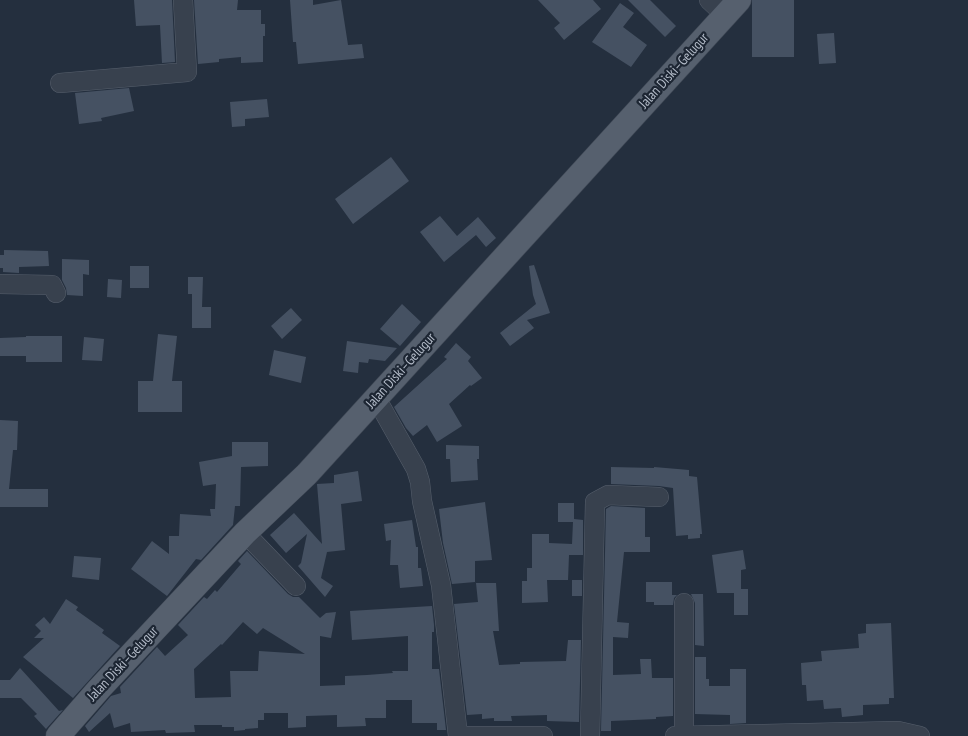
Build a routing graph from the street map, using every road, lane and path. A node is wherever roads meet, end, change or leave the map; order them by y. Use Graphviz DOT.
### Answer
graph roads {
  1 [pos="183,0"];
  2 [pos="724,5"];
  3 [pos="60,83"];
  4 [pos="0,284"];
  5 [pos="56,293"];
  6 [pos="376,398"];
  7 [pos="659,498"];
  8 [pos="245,533"];
  9 [pos="296,586"];
  10 [pos="684,603"];
  11 [pos="755,735"];
  12 [pos="58,736"];
  13 [pos="458,736"];
  14 [pos="467,736"];
  15 [pos="486,736"];
  16 [pos="543,736"];
  17 [pos="590,736"];
  18 [pos="675,736"];
  19 [pos="684,736"];
  20 [pos="920,736"];
  1 -- 3 [label="street"];
  2 -- 6 [label="main road, Jalan Diski–Gelugur"];
  4 -- 5 [label="street"];
  6 -- 8 [label="main road, Jalan Diski–Gelugur"];
  6 -- 13 [label="street"];
  7 -- 17 [label="street"];
  8 -- 9 [label="street"];
  8 -- 12 [label="main road, Jalan Diski–Gelugur"];
  10 -- 19 [label="street"];
  11 -- 19 [label="street"];
  11 -- 20 [label="street"];
  14 -- 15 [label="street"];
  15 -- 16 [label="street"];
  18 -- 19 [label="street"];
}
